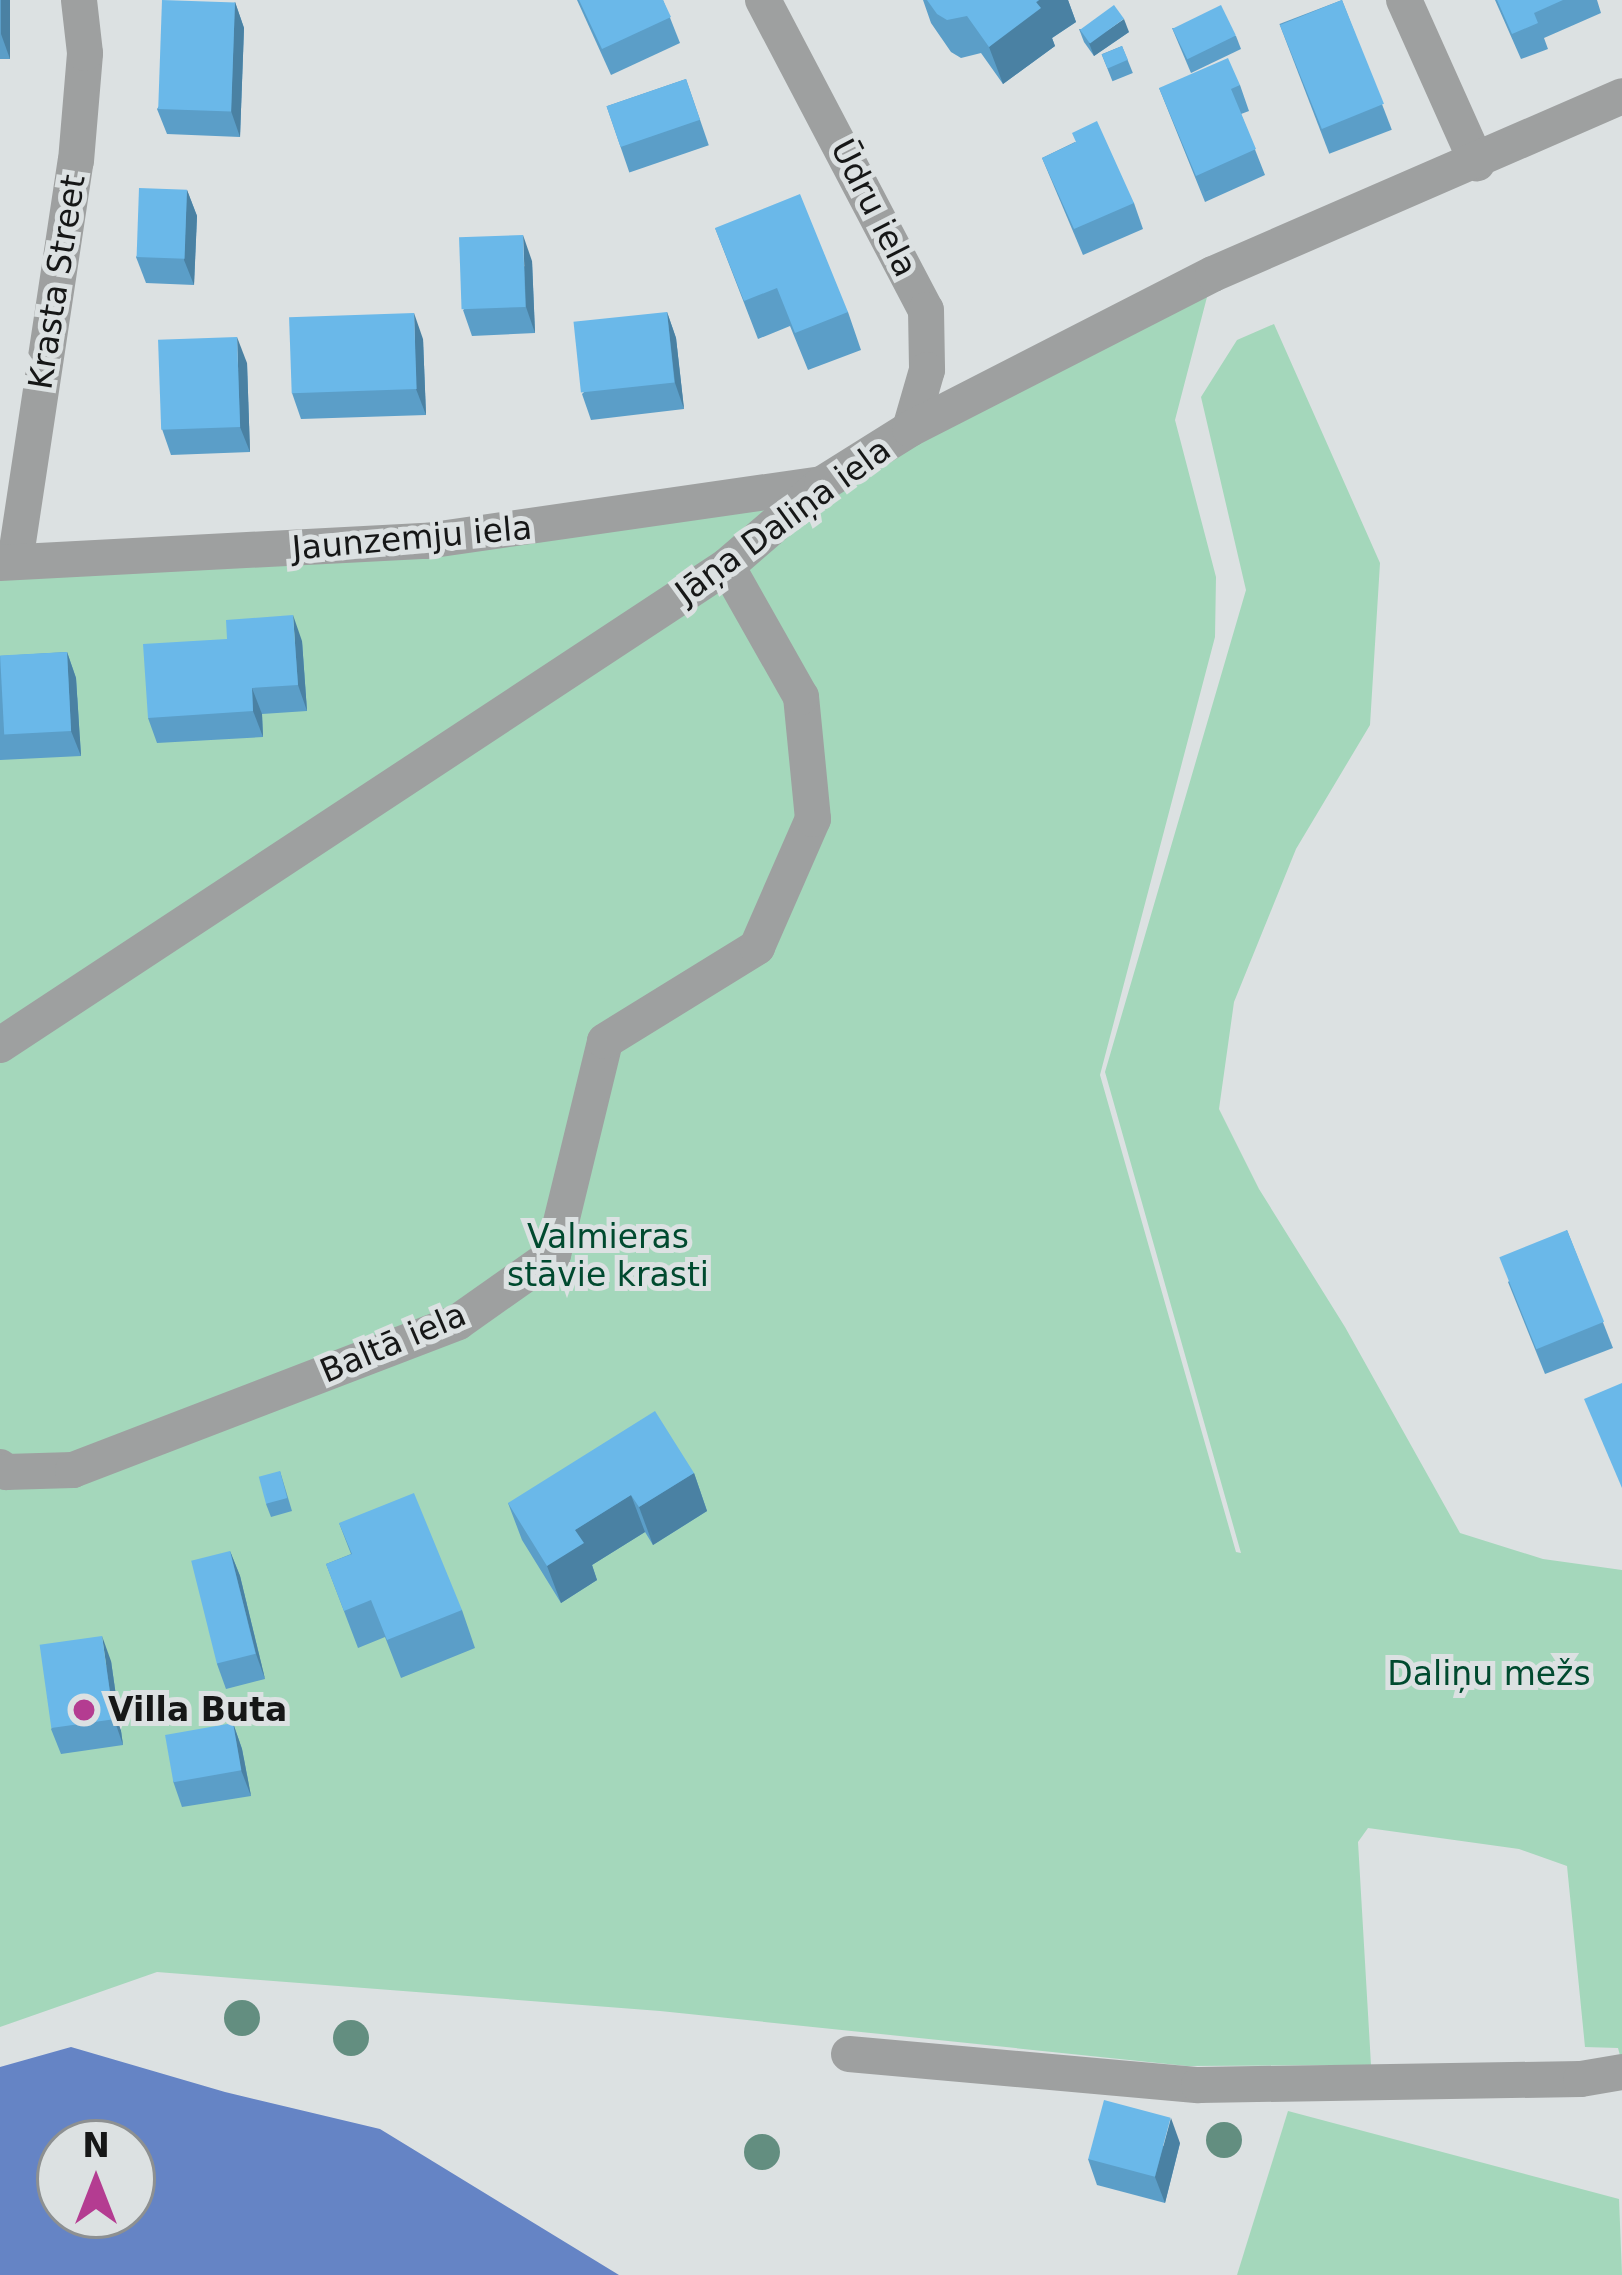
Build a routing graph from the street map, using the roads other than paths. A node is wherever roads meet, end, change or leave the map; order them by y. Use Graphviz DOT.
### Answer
graph roads {
  1 [pos="79,0"];
  2 [pos="764,0"];
  3 [pos="1404,0"];
  4 [pos="1622,96"];
  5 [pos="1477,163"];
  6 [pos="910,429"];
  7 [pos="822,484"];
  8 [pos="8,562"];
  9 [pos="727,566"];
  10 [pos="0,1045"];
  11 [pos="0,1466"];
  12 [pos="849,2054"];
  13 [pos="1622,2072"];
  1 -- 8 [label="street, Krasta Street"];
  2 -- 6 [label="street, Ūdru iela"];
  3 -- 5 [label="street"];
  4 -- 5 [label="street, Jāņa Daliņa iela"];
  5 -- 6 [label="street, Jāņa Daliņa iela"];
  6 -- 7 [label="street, Jāņa Daliņa iela"];
  7 -- 8 [label="street, Jaunzemju iela"];
  7 -- 9 [label="street, Jāņa Daliņa iela"];
  9 -- 10 [label="street, Jāņa Daliņa iela"];
  9 -- 11 [label="street, Baltā iela"];
  12 -- 13 [label="street"];
}
